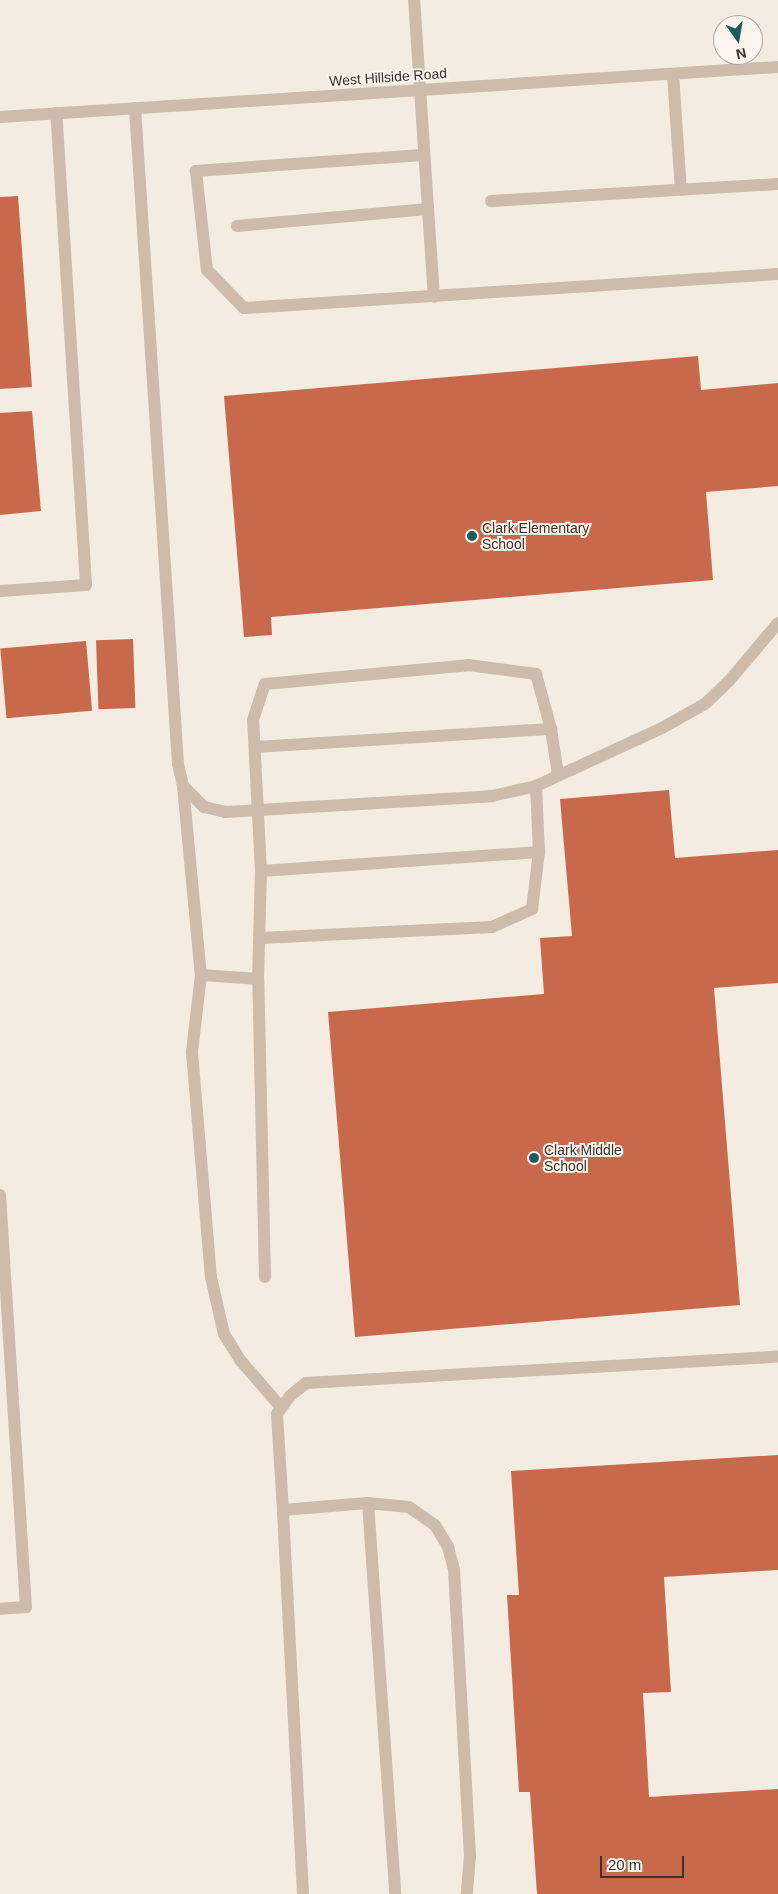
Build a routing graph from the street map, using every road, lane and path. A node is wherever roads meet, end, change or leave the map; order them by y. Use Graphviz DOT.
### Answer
graph roads {
  1 [pos="414,0"];
  2 [pos="778,67"];
  3 [pos="672,74"];
  4 [pos="420,90"];
  5 [pos="135,108"];
  6 [pos="56,113"];
  7 [pos="0,116"];
  8 [pos="423,154"];
  9 [pos="778,184"];
  10 [pos="681,190"];
  11 [pos="491,201"];
  12 [pos="428,209"];
  13 [pos="237,226"];
  14 [pos="778,274"];
  15 [pos="434,297"];
  16 [pos="0,591"];
  17 [pos="778,623"];
  18 [pos="551,729"];
  19 [pos="255,747"];
  20 [pos="558,774"];
  21 [pos="183,786"];
  22 [pos="536,786"];
  23 [pos="257,811"];
  24 [pos="539,852"];
  25 [pos="261,870"];
  26 [pos="260,938"];
  27 [pos="201,975"];
  28 [pos="258,979"];
  29 [pos="0,1195"];
  30 [pos="264,1277"];
  31 [pos="778,1357"];
  32 [pos="280,1406"];
  33 [pos="368,1503"];
  34 [pos="283,1510"];
  35 [pos="0,1609"];
  36 [pos="303,1894"];
  37 [pos="395,1894"];
  38 [pos="467,1894"];
  1 -- 4 [label="street"];
  2 -- 3 [label="street, West Hillside Road"];
  3 -- 4 [label="street, West Hillside Road"];
  3 -- 10 [label="street"];
  4 -- 5 [label="street, West Hillside Road"];
  4 -- 8 [label="street"];
  5 -- 6 [label="street, West Hillside Road"];
  5 -- 21 [label="street"];
  6 -- 7 [label="street, West Hillside Road"];
  6 -- 16 [label="street"];
  8 -- 12 [label="street"];
  8 -- 15 [label="street"];
  9 -- 10 [label="street"];
  10 -- 11 [label="street"];
  12 -- 13 [label="street"];
  12 -- 15 [label="street"];
  14 -- 15 [label="street"];
  17 -- 20 [label="street"];
  18 -- 19 [label="street"];
  18 -- 19 [label="street"];
  18 -- 20 [label="street"];
  19 -- 23 [label="street"];
  20 -- 22 [label="street"];
  21 -- 23 [label="street"];
  21 -- 27 [label="street"];
  22 -- 23 [label="street"];
  22 -- 24 [label="street"];
  23 -- 25 [label="street"];
  24 -- 25 [label="street"];
  24 -- 26 [label="street"];
  25 -- 26 [label="street"];
  26 -- 28 [label="street"];
  27 -- 28 [label="street"];
  27 -- 32 [label="street"];
  28 -- 30 [label="street"];
  29 -- 35 [label="street"];
  31 -- 32 [label="street"];
  32 -- 34 [label="street"];
  33 -- 34 [label="street"];
  33 -- 37 [label="street"];
  33 -- 38 [label="street"];
  34 -- 36 [label="street"];
}
